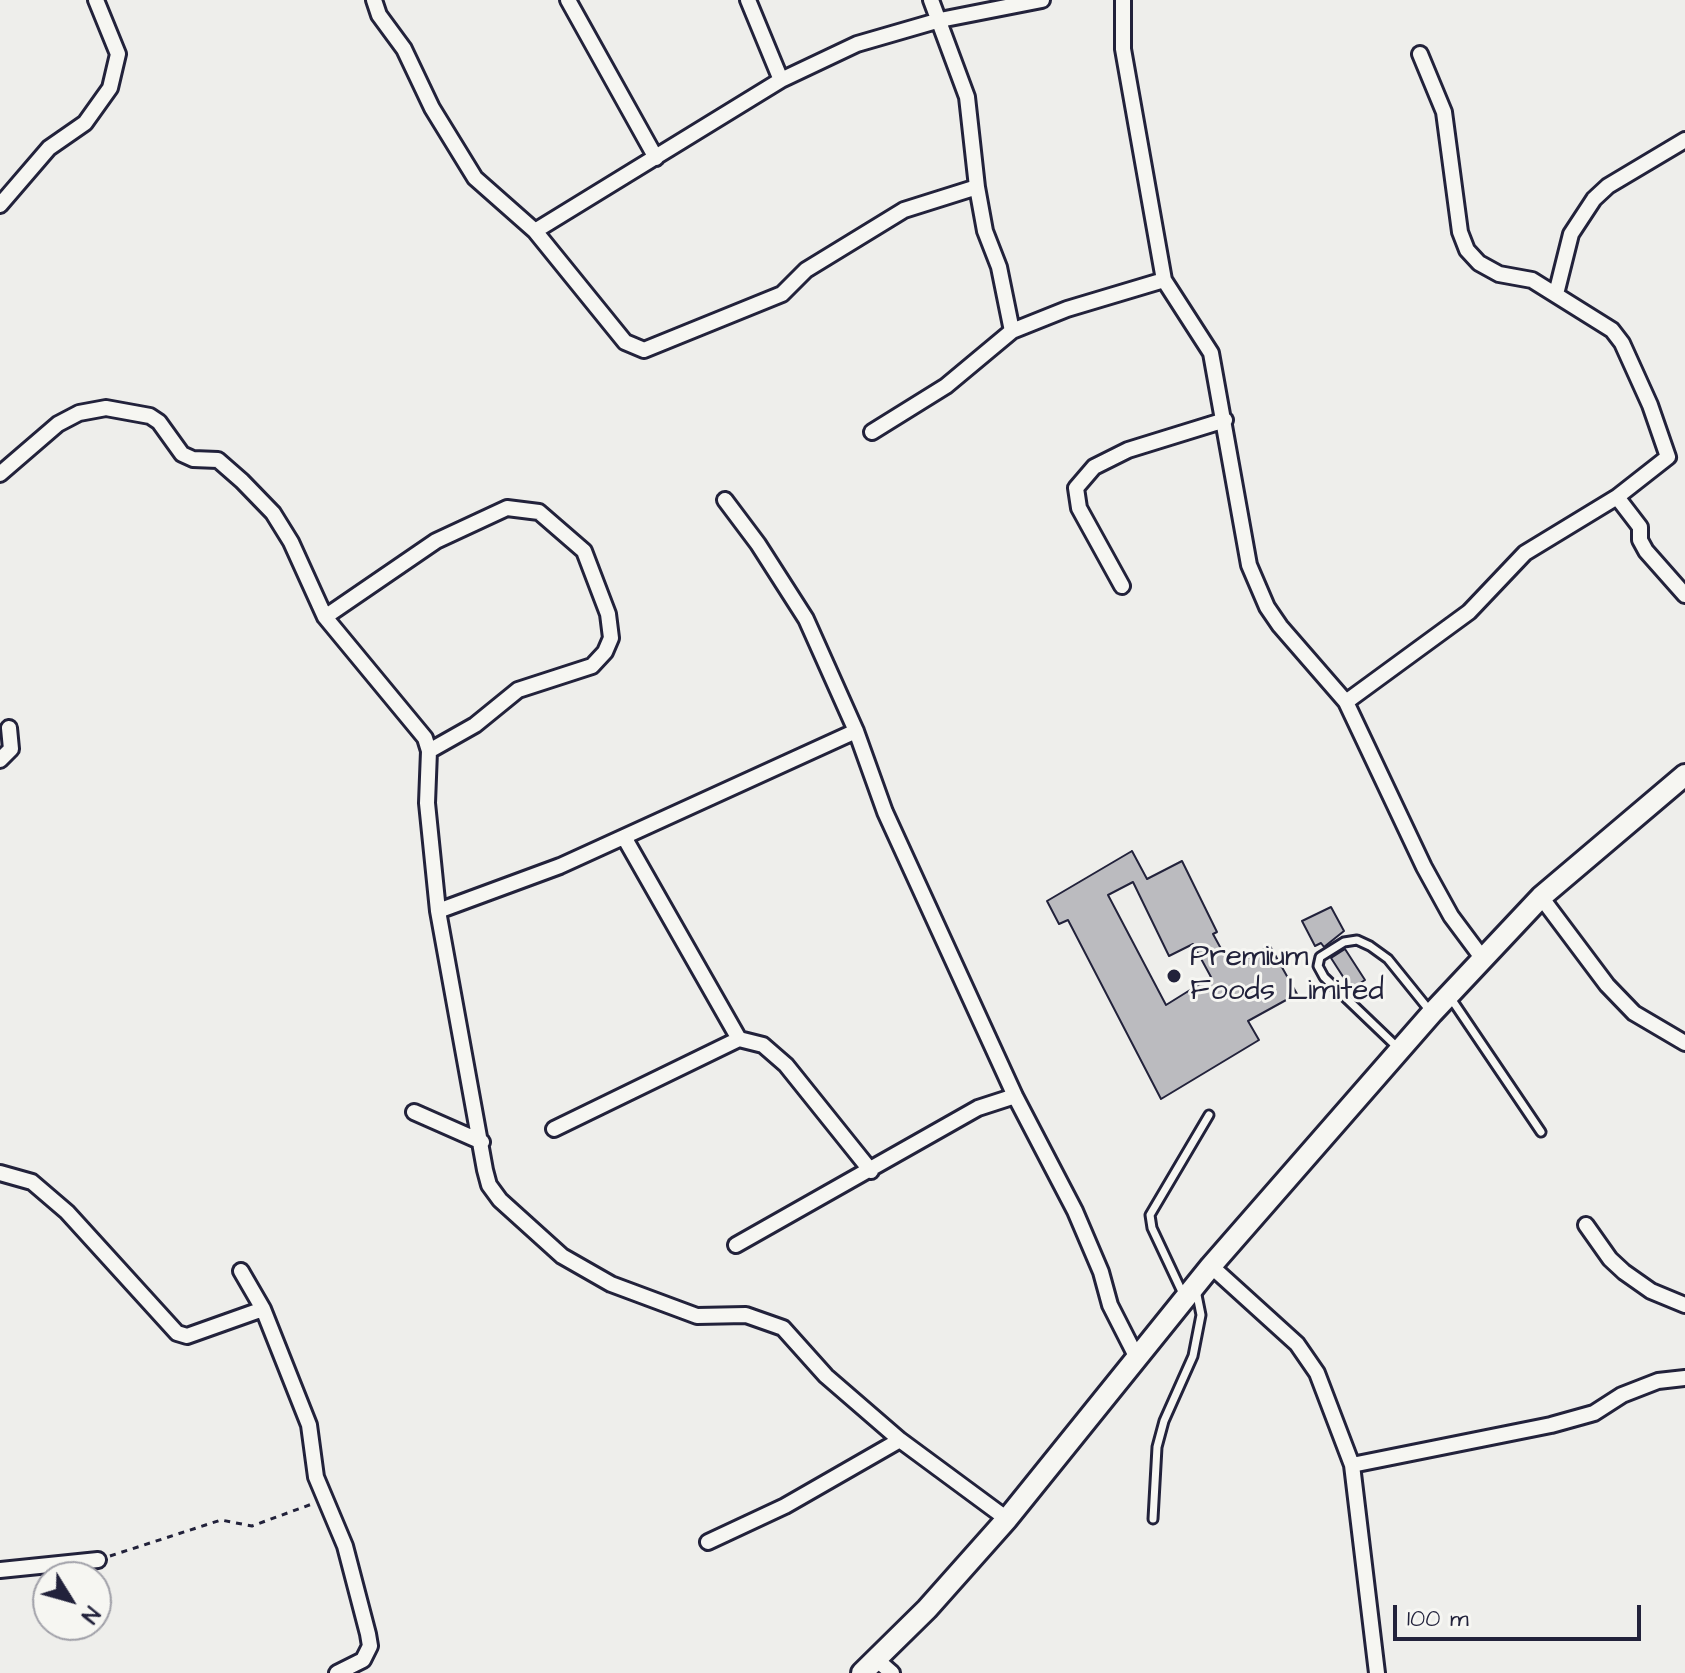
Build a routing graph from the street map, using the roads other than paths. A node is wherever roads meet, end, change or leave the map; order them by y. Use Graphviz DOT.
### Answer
graph roads {
  1 [pos="96,0"];
  2 [pos="374,0"];
  3 [pos="568,0"];
  4 [pos="748,0"];
  5 [pos="931,0"];
  6 [pos="1042,0"];
  7 [pos="1123,0"];
  8 [pos="940,20"];
  9 [pos="1420,54"];
  10 [pos="781,80"];
  11 [pos="1685,140"];
  12 [pos="656,158"];
  13 [pos="977,187"];
  14 [pos="0,205"];
  15 [pos="535,231"];
  16 [pos="1164,280"];
  17 [pos="1556,294"];
  18 [pos="1012,331"];
  19 [pos="1225,420"];
  20 [pos="872,432"];
  21 [pos="0,474"];
  22 [pos="1617,497"];
  23 [pos="725,500"];
  24 [pos="1122,586"];
  25 [pos="1685,595"];
  26 [pos="325,617"];
  27 [pos="1346,702"];
  28 [pos="9,728"];
  29 [pos="856,731"];
  30 [pos="429,751"];
  31 [pos="0,760"];
  32 [pos="1685,775"];
  33 [pos="624,837"];
  34 [pos="1541,897"];
  35 [pos="438,911"];
  36 [pos="1483,959"];
  37 [pos="1449,995"];
  38 [pos="1432,1013"];
  39 [pos="739,1039"];
  40 [pos="1685,1043"];
  41 [pos="1400,1050"];
  42 [pos="1015,1096"];
  43 [pos="414,1112"];
  44 [pos="1209,1115"];
  45 [pos="554,1129"];
  46 [pos="1541,1132"];
  47 [pos="482,1142"];
  48 [pos="871,1171"];
  49 [pos="0,1173"];
  50 [pos="1586,1225"];
  51 [pos="736,1245"];
  52 [pos="1211,1266"];
  53 [pos="241,1271"];
  54 [pos="1190,1292"];
  55 [pos="1685,1305"];
  56 [pos="263,1309"];
  57 [pos="1137,1358"];
  58 [pos="1685,1378"];
  59 [pos="900,1440"];
  60 [pos="1352,1465"];
  61 [pos="1007,1519"];
  62 [pos="1153,1519"];
  63 [pos="708,1542"];
  64 [pos="98,1560"];
  65 [pos="0,1570"];
  66 [pos="877,1668"];
  67 [pos="337,1673"];
  68 [pos="1377,1673"];
  1 -- 14 [label="street"];
  2 -- 15 [label="street"];
  3 -- 12 [label="street"];
  4 -- 10 [label="street"];
  5 -- 8 [label="street"];
  6 -- 8 [label="street"];
  7 -- 16 [label="street"];
  8 -- 10 [label="street"];
  8 -- 13 [label="street"];
  9 -- 17 [label="street"];
  10 -- 12 [label="street"];
  11 -- 17 [label="street"];
  12 -- 15 [label="street"];
  13 -- 15 [label="street"];
  13 -- 18 [label="street"];
  16 -- 18 [label="street"];
  16 -- 19 [label="street"];
  17 -- 22 [label="street"];
  18 -- 20 [label="street"];
  19 -- 24 [label="street"];
  19 -- 27 [label="street"];
  21 -- 26 [label="street"];
  22 -- 25 [label="street"];
  22 -- 27 [label="street"];
  23 -- 29 [label="street"];
  26 -- 30 [label="street"];
  26 -- 30 [label="street"];
  27 -- 36 [label="street"];
  28 -- 31 [label="street"];
  29 -- 33 [label="street"];
  29 -- 42 [label="street"];
  30 -- 35 [label="street"];
  32 -- 34 [label="main road"];
  33 -- 35 [label="street"];
  33 -- 39 [label="street"];
  34 -- 36 [label="main road"];
  34 -- 40 [label="street"];
  35 -- 47 [label="street"];
  36 -- 37 [label="main road"];
  37 -- 38 [label="main road"];
  37 -- 46 [label="lane"];
  38 -- 41 [label="main road"];
  38 -- 41 [label="lane"];
  39 -- 45 [label="street"];
  39 -- 48 [label="street"];
  41 -- 52 [label="main road"];
  42 -- 48 [label="street"];
  42 -- 57 [label="street"];
  43 -- 47 [label="street"];
  44 -- 54 [label="lane"];
  47 -- 59 [label="street"];
  48 -- 51 [label="street"];
  49 -- 56 [label="street"];
  50 -- 55 [label="street"];
  52 -- 54 [label="main road"];
  52 -- 60 [label="street"];
  53 -- 56 [label="street"];
  54 -- 57 [label="main road"];
  54 -- 62 [label="lane"];
  56 -- 67 [label="street"];
  57 -- 61 [label="main road"];
  58 -- 60 [label="street"];
  59 -- 61 [label="street"];
  59 -- 63 [label="street"];
  60 -- 68 [label="street"];
  61 -- 66 [label="main road"];
  64 -- 65 [label="street"];
}
